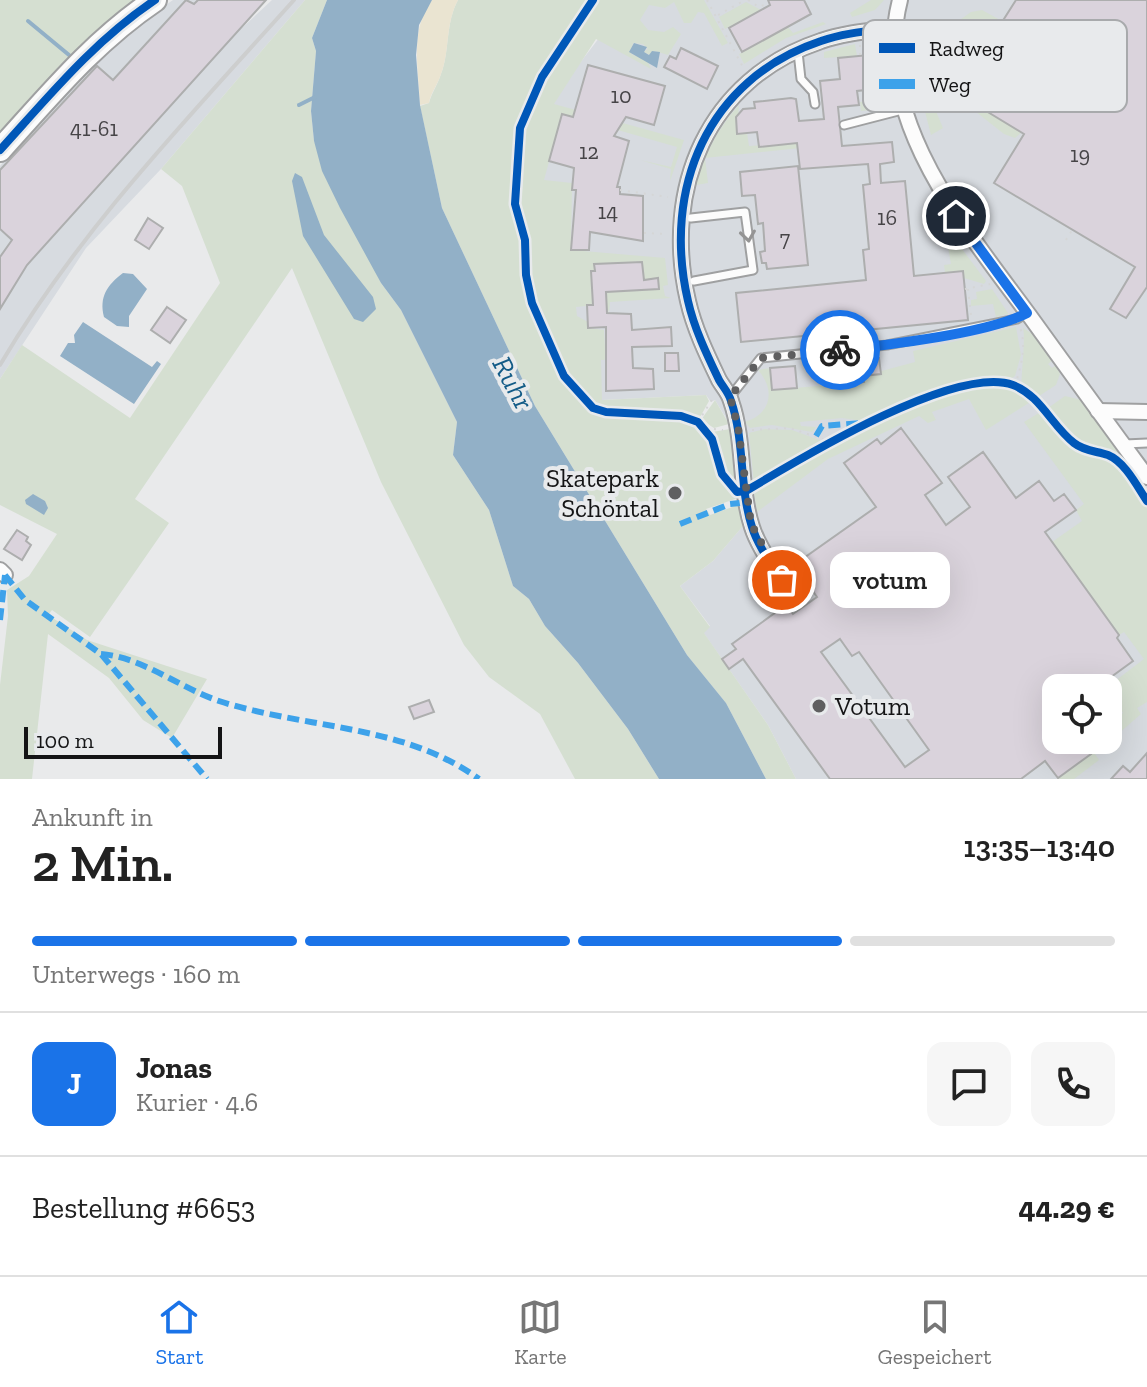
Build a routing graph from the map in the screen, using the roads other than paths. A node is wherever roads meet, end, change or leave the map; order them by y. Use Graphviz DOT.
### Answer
graph roads {
  1 [pos="155,0"];
  2 [pos="900,0"];
  3 [pos="895,20"];
  4 [pos="863,33"];
  5 [pos="798,50"];
  6 [pos="815,104"];
  7 [pos="894,112"];
  8 [pos="907,112"];
  9 [pos="844,125"];
  10 [pos="0,150"];
  11 [pos="691,218"];
  12 [pos="694,281"];
  13 [pos="1022,316"];
  14 [pos="727,393"];
  15 [pos="1097,401"];
  16 [pos="1147,412"];
  17 [pos="1147,443"];
  18 [pos="1122,444"];
  19 [pos="1147,477"];
  20 [pos="782,580"];
  1 -- 10 [label="main road"];
  2 -- 3 [label="street"];
  4 -- 5 [label="street"];
  5 -- 6 [label="lane"];
  5 -- 14 [label="street"];
  7 -- 9 [label="lane"];
  8 -- 13 [label="street"];
  11 -- 12 [label="lane, one-way"];
  13 -- 14 [label="lane"];
  13 -- 15 [label="street"];
  14 -- 20 [label="street"];
  15 -- 16 [label="street"];
  15 -- 18 [label="street"];
  17 -- 18 [label="lane"];
  18 -- 19 [label="street"];
}
